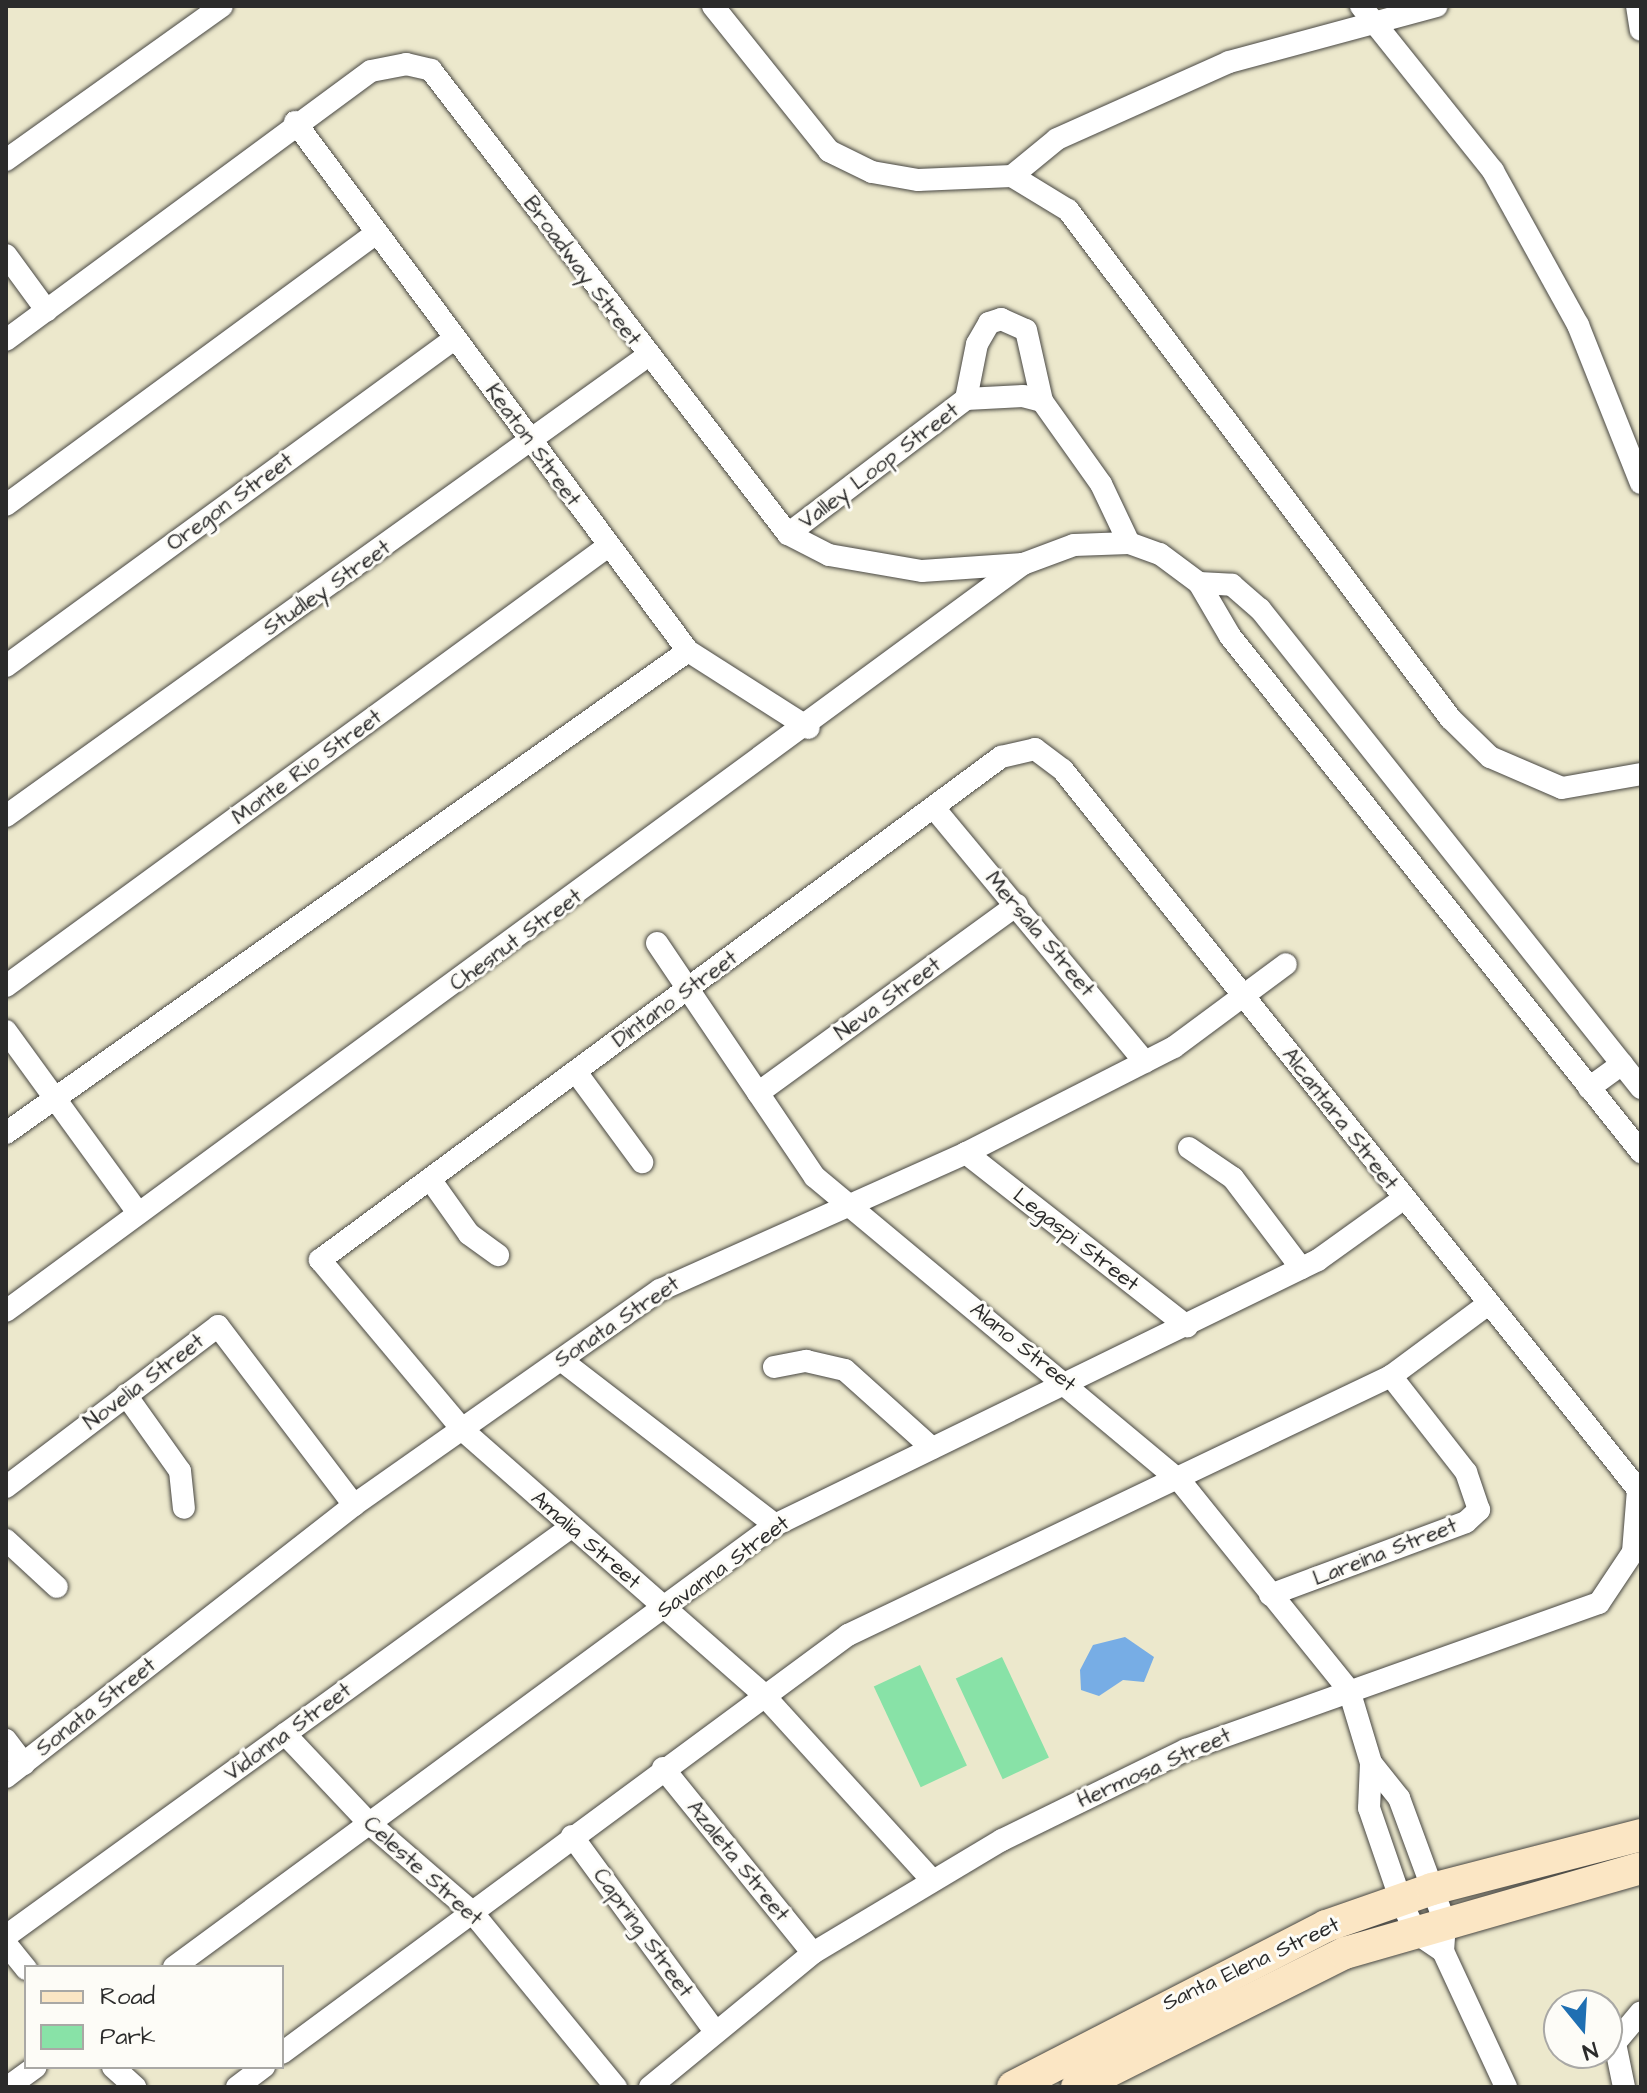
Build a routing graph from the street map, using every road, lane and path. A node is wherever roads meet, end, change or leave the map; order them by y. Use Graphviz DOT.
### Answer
graph roads {
  1 [pos="222,6"];
  2 [pos="713,6"];
  3 [pos="1437,6"];
  4 [pos="1637,6"];
  5 [pos="1368,12"];
  6 [pos="1641,30"];
  7 [pos="295,122"];
  8 [pos="6,160"];
  9 [pos="1012,176"];
  10 [pos="376,233"];
  11 [pos="6,255"];
  12 [pos="47,311"];
  13 [pos="454,339"];
  14 [pos="6,340"];
  15 [pos="646,357"];
  16 [pos="966,399"];
  17 [pos="1042,401"];
  18 [pos="531,442"];
  19 [pos="1641,483"];
  20 [pos="6,505"];
  21 [pos="788,534"];
  22 [pos="1129,543"];
  23 [pos="607,547"];
  24 [pos="1023,564"];
  25 [pos="1199,583"];
  26 [pos="688,651"];
  27 [pos="6,666"];
  28 [pos="809,728"];
  29 [pos="1035,749"];
  30 [pos="1641,774"];
  31 [pos="934,808"];
  32 [pos="6,816"];
  33 [pos="1017,905"];
  34 [pos="657,943"];
  35 [pos="1286,964"];
  36 [pos="6,986"];
  37 [pos="688,989"];
  38 [pos="1243,997"];
  39 [pos="6,1031"];
  40 [pos="1145,1062"];
  41 [pos="1622,1064"];
  42 [pos="576,1072"];
  43 [pos="1589,1088"];
  44 [pos="1641,1088"];
  45 [pos="758,1093"];
  46 [pos="55,1095"];
  47 [pos="6,1133"];
  48 [pos="1189,1148"];
  49 [pos="1641,1152"];
  50 [pos="966,1153"];
  51 [pos="642,1162"];
  52 [pos="430,1179"];
  53 [pos="1403,1199"];
  54 [pos="852,1207"];
  55 [pos="138,1213"];
  56 [pos="498,1255"];
  57 [pos="320,1260"];
  58 [pos="1301,1268"];
  59 [pos="1487,1305"];
  60 [pos="6,1311"];
  61 [pos="1187,1326"];
  62 [pos="561,1360"];
  63 [pos="774,1367"];
  64 [pos="1391,1376"];
  65 [pos="1065,1381"];
  66 [pos="126,1395"];
  67 [pos="462,1429"];
  68 [pos="932,1448"];
  69 [pos="1181,1482"];
  70 [pos="6,1487"];
  71 [pos="1640,1491"];
  72 [pos="354,1505"];
  73 [pos="184,1508"];
  74 [pos="775,1525"];
  75 [pos="571,1527"];
  76 [pos="6,1540"];
  77 [pos="57,1587"];
  78 [pos="1270,1595"];
  79 [pos="665,1610"];
  80 [pos="1349,1690"];
  81 [pos="762,1693"];
  82 [pos="285,1734"];
  83 [pos="6,1740"];
  84 [pos="1371,1763"];
  85 [pos="663,1768"];
  86 [pos="15,1770"];
  87 [pos="369,1823"];
  88 [pos="1641,1835"];
  89 [pos="572,1836"];
  90 [pos="1641,1868"];
  91 [pos="931,1879"];
  92 [pos="1432,1889"];
  93 [pos="1401,1901"];
  94 [pos="472,1912"];
  95 [pos="6,1936"];
  96 [pos="1435,1936"];
  97 [pos="6,1944"];
  98 [pos="813,1953"];
  99 [pos="177,1965"];
  100 [pos="24,1966"];
  101 [pos="714,2030"];
  102 [pos="284,2052"];
  103 [pos="33,2069"];
  104 [pos="115,2069"];
  105 [pos="261,2069"];
  106 [pos="8,2087"];
  107 [pos="135,2087"];
  108 [pos="237,2087"];
  109 [pos="616,2087"];
  110 [pos="650,2087"];
  111 [pos="1013,2087"];
  112 [pos="1077,2087"];
  113 [pos="1506,2087"];
  1 -- 8 [label="street"];
  2 -- 9 [label="street"];
  3 -- 5 [label="street"];
  4 -- 6 [label="street"];
  5 -- 9 [label="street"];
  5 -- 19 [label="street"];
  7 -- 10 [label="street, Keaton Street"];
  7 -- 12 [label="street, Broadway Street"];
  7 -- 15 [label="street, Broadway Street"];
  9 -- 30 [label="street"];
  10 -- 13 [label="street, Keaton Street"];
  10 -- 20 [label="street"];
  11 -- 12 [label="street"];
  12 -- 14 [label="street, Broadway Street"];
  13 -- 18 [label="street, Keaton Street"];
  13 -- 27 [label="street, Oregon Street"];
  15 -- 18 [label="street, Studley Street"];
  15 -- 21 [label="street, Broadway Street"];
  16 -- 17 [label="street, Valley Loop Street"];
  16 -- 17 [label="street"];
  16 -- 21 [label="street, Valley Loop Street"];
  17 -- 22 [label="street"];
  18 -- 23 [label="street, Keaton Street"];
  18 -- 32 [label="street, Studley Street"];
  21 -- 24 [label="street, Broadway Street"];
  22 -- 24 [label="street, Broadway Street"];
  22 -- 25 [label="street, Broadway Street"];
  23 -- 26 [label="street, Keaton Street"];
  23 -- 36 [label="street, Monte Rio Street"];
  24 -- 28 [label="street, Chesnut Street"];
  25 -- 41 [label="street"];
  25 -- 43 [label="street"];
  26 -- 28 [label="street, Keaton Street"];
  26 -- 46 [label="street"];
  28 -- 55 [label="street, Chesnut Street"];
  29 -- 31 [label="street, Dintano Street"];
  29 -- 38 [label="street, Alcantara Street"];
  31 -- 33 [label="street, Mersala Street"];
  31 -- 37 [label="street, Dintano Street"];
  33 -- 40 [label="street, Mersala Street"];
  33 -- 45 [label="street, Neva Street"];
  34 -- 37 [label="street, Alano Street"];
  35 -- 38 [label="street, Sonata Street"];
  37 -- 42 [label="street, Dintano Street"];
  37 -- 45 [label="street, Alano Street"];
  38 -- 40 [label="street, Sonata Street"];
  38 -- 53 [label="street, Alcantara Street"];
  39 -- 46 [label="street"];
  40 -- 50 [label="street, Sonata Street"];
  41 -- 43 [label="street"];
  41 -- 44 [label="street"];
  42 -- 51 [label="street"];
  42 -- 52 [label="street, Dintano Street"];
  43 -- 49 [label="street"];
  45 -- 54 [label="street, Alano Street"];
  46 -- 47 [label="street"];
  46 -- 55 [label="street"];
  48 -- 58 [label="street"];
  50 -- 54 [label="street, Sonata Street"];
  50 -- 61 [label="street, Legaspi Street"];
  52 -- 56 [label="street"];
  52 -- 57 [label="street, Dintano Street"];
  53 -- 58 [label="street, Savanna Street"];
  53 -- 59 [label="street, Alcantara Street"];
  54 -- 62 [label="street, Sonata Street"];
  54 -- 65 [label="street, Alano Street"];
  55 -- 60 [label="street, Chesnut Street"];
  57 -- 67 [label="street, Amalia Street"];
  58 -- 61 [label="street, Savanna Street"];
  59 -- 64 [label="street"];
  59 -- 71 [label="street, Alcantara Street"];
  61 -- 65 [label="street, Savanna Street"];
  62 -- 67 [label="street, Sonata Street"];
  62 -- 74 [label="street"];
  63 -- 68 [label="street"];
  64 -- 69 [label="street"];
  64 -- 78 [label="street, Lareina Street"];
  65 -- 68 [label="street, Savanna Street"];
  65 -- 69 [label="street, Alano Street"];
  66 -- 70 [label="street, Novelia Street"];
  66 -- 72 [label="street, Novelia Street"];
  66 -- 73 [label="street"];
  67 -- 72 [label="street, Sonata Street"];
  67 -- 75 [label="street, Amalia Street"];
  68 -- 74 [label="street, Savanna Street"];
  69 -- 78 [label="street, Alano Street"];
  69 -- 81 [label="street"];
  71 -- 80 [label="street, Hermosa Street"];
  72 -- 86 [label="street, Sonata Street"];
  74 -- 79 [label="street, Savanna Street"];
  75 -- 79 [label="street, Amalia Street"];
  75 -- 82 [label="street, Vidonna Street"];
  76 -- 77 [label="street"];
  78 -- 80 [label="street, Alano Street"];
  79 -- 81 [label="street, Amalia Street"];
  79 -- 87 [label="street, Savanna Street"];
  80 -- 84 [label="street, Alano Street"];
  80 -- 91 [label="street, Hermosa Street"];
  81 -- 85 [label="street"];
  81 -- 91 [label="street, Amalia Street"];
  82 -- 87 [label="street, Celeste Street"];
  82 -- 95 [label="street, Vidonna Street"];
  83 -- 86 [label="street"];
  84 -- 92 [label="street"];
  84 -- 93 [label="street"];
  85 -- 89 [label="street"];
  85 -- 98 [label="street, Azaleta Street"];
  87 -- 94 [label="street, Celeste Street"];
  87 -- 99 [label="street, Savanna Street"];
  88 -- 92 [label="street, Santa Elena Street"];
  89 -- 94 [label="street"];
  89 -- 101 [label="street, Capring Street"];
  90 -- 96 [label="street, Santa Elena Street"];
  91 -- 98 [label="street, Hermosa Street"];
  92 -- 93 [label="street, Santa Elena Street"];
  92 -- 96 [label="street"];
  93 -- 96 [label="street"];
  93 -- 111 [label="street, Santa Elena Street"];
  94 -- 102 [label="street"];
  94 -- 109 [label="street, Celeste Street"];
  96 -- 112 [label="street, Santa Elena Street"];
  96 -- 113 [label="street"];
  97 -- 100 [label="street"];
  98 -- 101 [label="street, Hermosa Street"];
  101 -- 110 [label="street, Hermosa Street"];
  103 -- 106 [label="street"];
  104 -- 107 [label="street"];
  105 -- 108 [label="street"];
}
